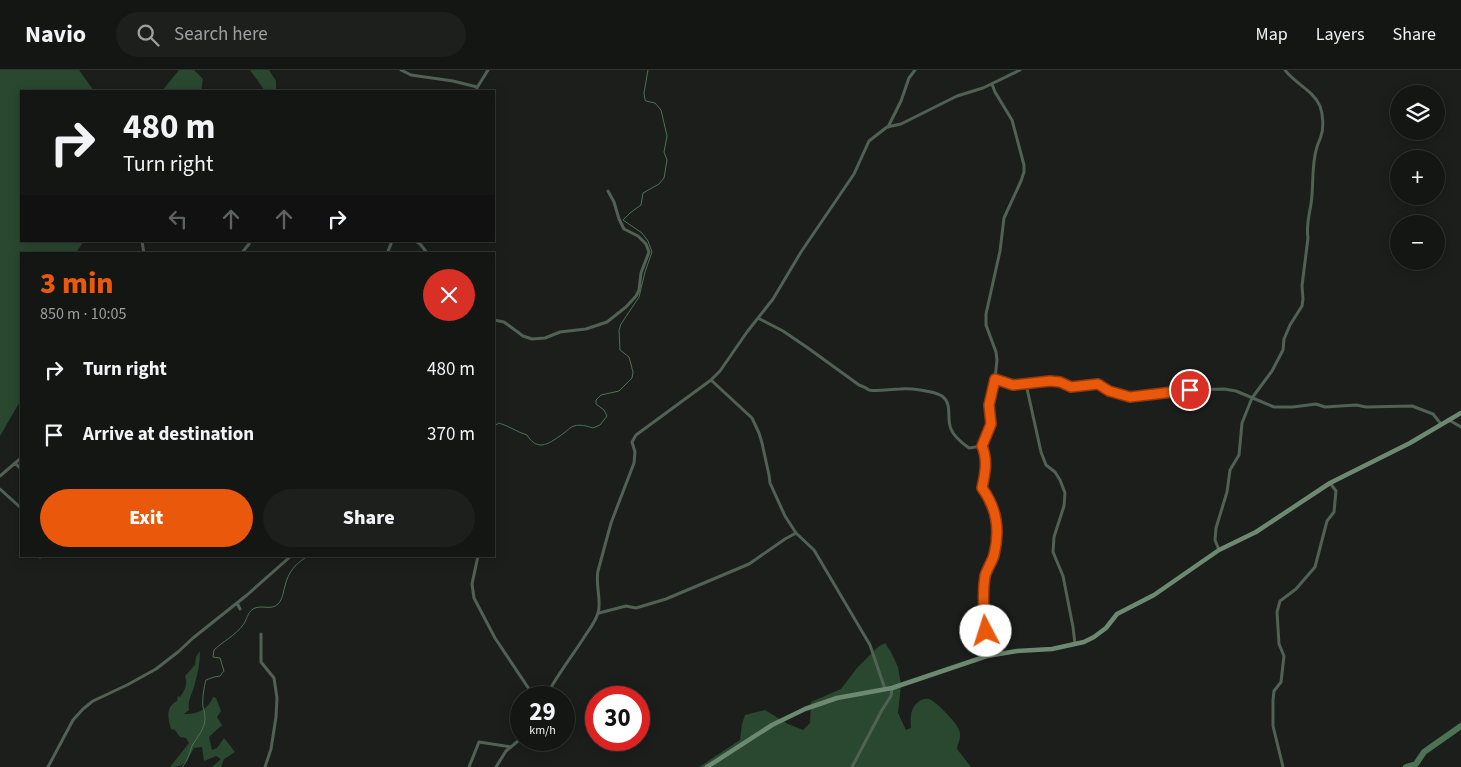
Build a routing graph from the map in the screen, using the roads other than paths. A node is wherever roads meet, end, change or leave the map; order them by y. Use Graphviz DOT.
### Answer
graph roads {
  1 [pos="401,70"];
  2 [pos="488,70"];
  3 [pos="915,70"];
  4 [pos="1020,70"];
  5 [pos="1285,70"];
  6 [pos="992,84"];
  7 [pos="477,87"];
  8 [pos="476,90"];
  9 [pos="887,127"];
  10 [pos="608,191"];
  11 [pos="417,242"];
  12 [pos="249,244"];
  13 [pos="243,252"];
  14 [pos="426,252"];
  15 [pos="758,318"];
  16 [pos="495,320"];
  17 [pos="995,379"];
  18 [pos="711,380"];
  19 [pos="1026,384"];
  20 [pos="1252,398"];
  21 [pos="1461,414"];
  22 [pos="1449,420"];
  23 [pos="1441,424"];
  24 [pos="1461,427"];
  25 [pos="982,446"];
  26 [pos="20,459"];
  27 [pos="15,463"];
  28 [pos="20,467"];
  29 [pos="0,476"];
  30 [pos="1330,483"];
  31 [pos="0,489"];
  32 [pos="20,507"];
  33 [pos="796,533"];
  34 [pos="1219,550"];
  35 [pos="290,557"];
  36 [pos="478,557"];
  37 [pos="237,602"];
  38 [pos="240,609"];
  39 [pos="599,613"];
  40 [pos="262,634"];
  41 [pos="1075,644"];
  42 [pos="992,654"];
  43 [pos="528,686"];
  44 [pos="551,686"];
  45 [pos="892,688"];
  46 [pos="885,689"];
  47 [pos="510,747"];
  48 [pos="510,748"];
  49 [pos="48,767"];
  50 [pos="266,767"];
  51 [pos="469,767"];
  52 [pos="496,767"];
  53 [pos="707,767"];
  54 [pos="852,767"];
  55 [pos="1283,767"];
  1 -- 7 [label="street"];
  2 -- 7 [label="street"];
  3 -- 9 [label="street"];
  4 -- 6 [label="street"];
  5 -- 20 [label="street"];
  6 -- 9 [label="street"];
  6 -- 17 [label="street"];
  7 -- 8 [label="street"];
  9 -- 15 [label="street"];
  10 -- 16 [label="street"];
  11 -- 14 [label="street"];
  12 -- 13 [label="street"];
  15 -- 18 [label="street"];
  15 -- 25 [label="street"];
  17 -- 19 [label="street"];
  17 -- 25 [label="street"];
  18 -- 33 [label="street"];
  18 -- 39 [label="street"];
  19 -- 20 [label="street"];
  19 -- 41 [label="street"];
  20 -- 23 [label="street"];
  20 -- 34 [label="street"];
  21 -- 22 [label="main road"];
  22 -- 23 [label="main road"];
  22 -- 24 [label="street"];
  23 -- 30 [label="main road"];
  25 -- 42 [label="street"];
  26 -- 27 [label="street"];
  27 -- 28 [label="street"];
  27 -- 29 [label="street"];
  30 -- 34 [label="main road"];
  30 -- 55 [label="street"];
  31 -- 32 [label="street"];
  33 -- 39 [label="street"];
  33 -- 46 [label="street"];
  34 -- 41 [label="main road"];
  35 -- 37 [label="street"];
  36 -- 43 [label="street"];
  37 -- 38 [label="street"];
  37 -- 49 [label="street"];
  39 -- 44 [label="street"];
  40 -- 50 [label="street"];
  41 -- 42 [label="main road"];
  42 -- 45 [label="main road"];
  45 -- 46 [label="main road"];
  45 -- 54 [label="street"];
  46 -- 53 [label="main road"];
  47 -- 51 [label="street"];
  48 -- 52 [label="street"];
}
